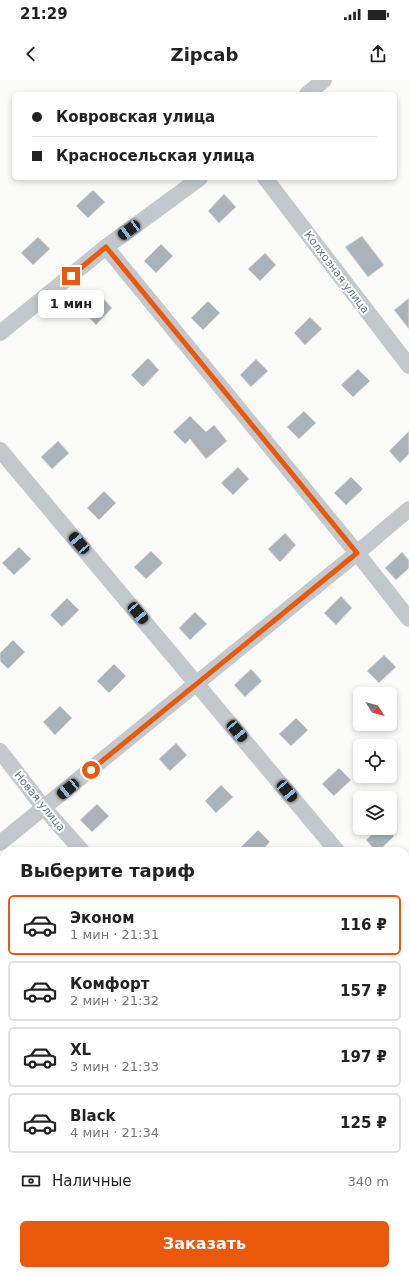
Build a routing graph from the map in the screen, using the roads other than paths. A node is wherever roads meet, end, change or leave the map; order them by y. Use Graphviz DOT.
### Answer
graph roads {
  1 [pos="324,80"];
  2 [pos="309,92"];
  3 [pos="197,180"];
  4 [pos="267,180"];
  5 [pos="106,247"];
  6 [pos="0,333"];
  7 [pos="409,366"];
  8 [pos="0,450"];
  9 [pos="409,509"];
  10 [pos="357,553"];
  11 [pos="409,619"];
  12 [pos="197,682"];
  13 [pos="0,751"];
  14 [pos="44,808"];
  15 [pos="0,843"];
  16 [pos="78,847"];
  17 [pos="334,847"];
  1 -- 2 [label="street"];
  3 -- 5 [label="street"];
  4 -- 7 [label="street, Колхозная улица"];
  5 -- 6 [label="street"];
  5 -- 10 [label="street"];
  8 -- 12 [label="street"];
  9 -- 10 [label="street"];
  10 -- 11 [label="street"];
  10 -- 12 [label="street"];
  12 -- 14 [label="street"];
  12 -- 17 [label="street"];
  13 -- 14 [label="street, Новая улица"];
  14 -- 15 [label="street"];
  14 -- 16 [label="street, Новая улица"];
}
